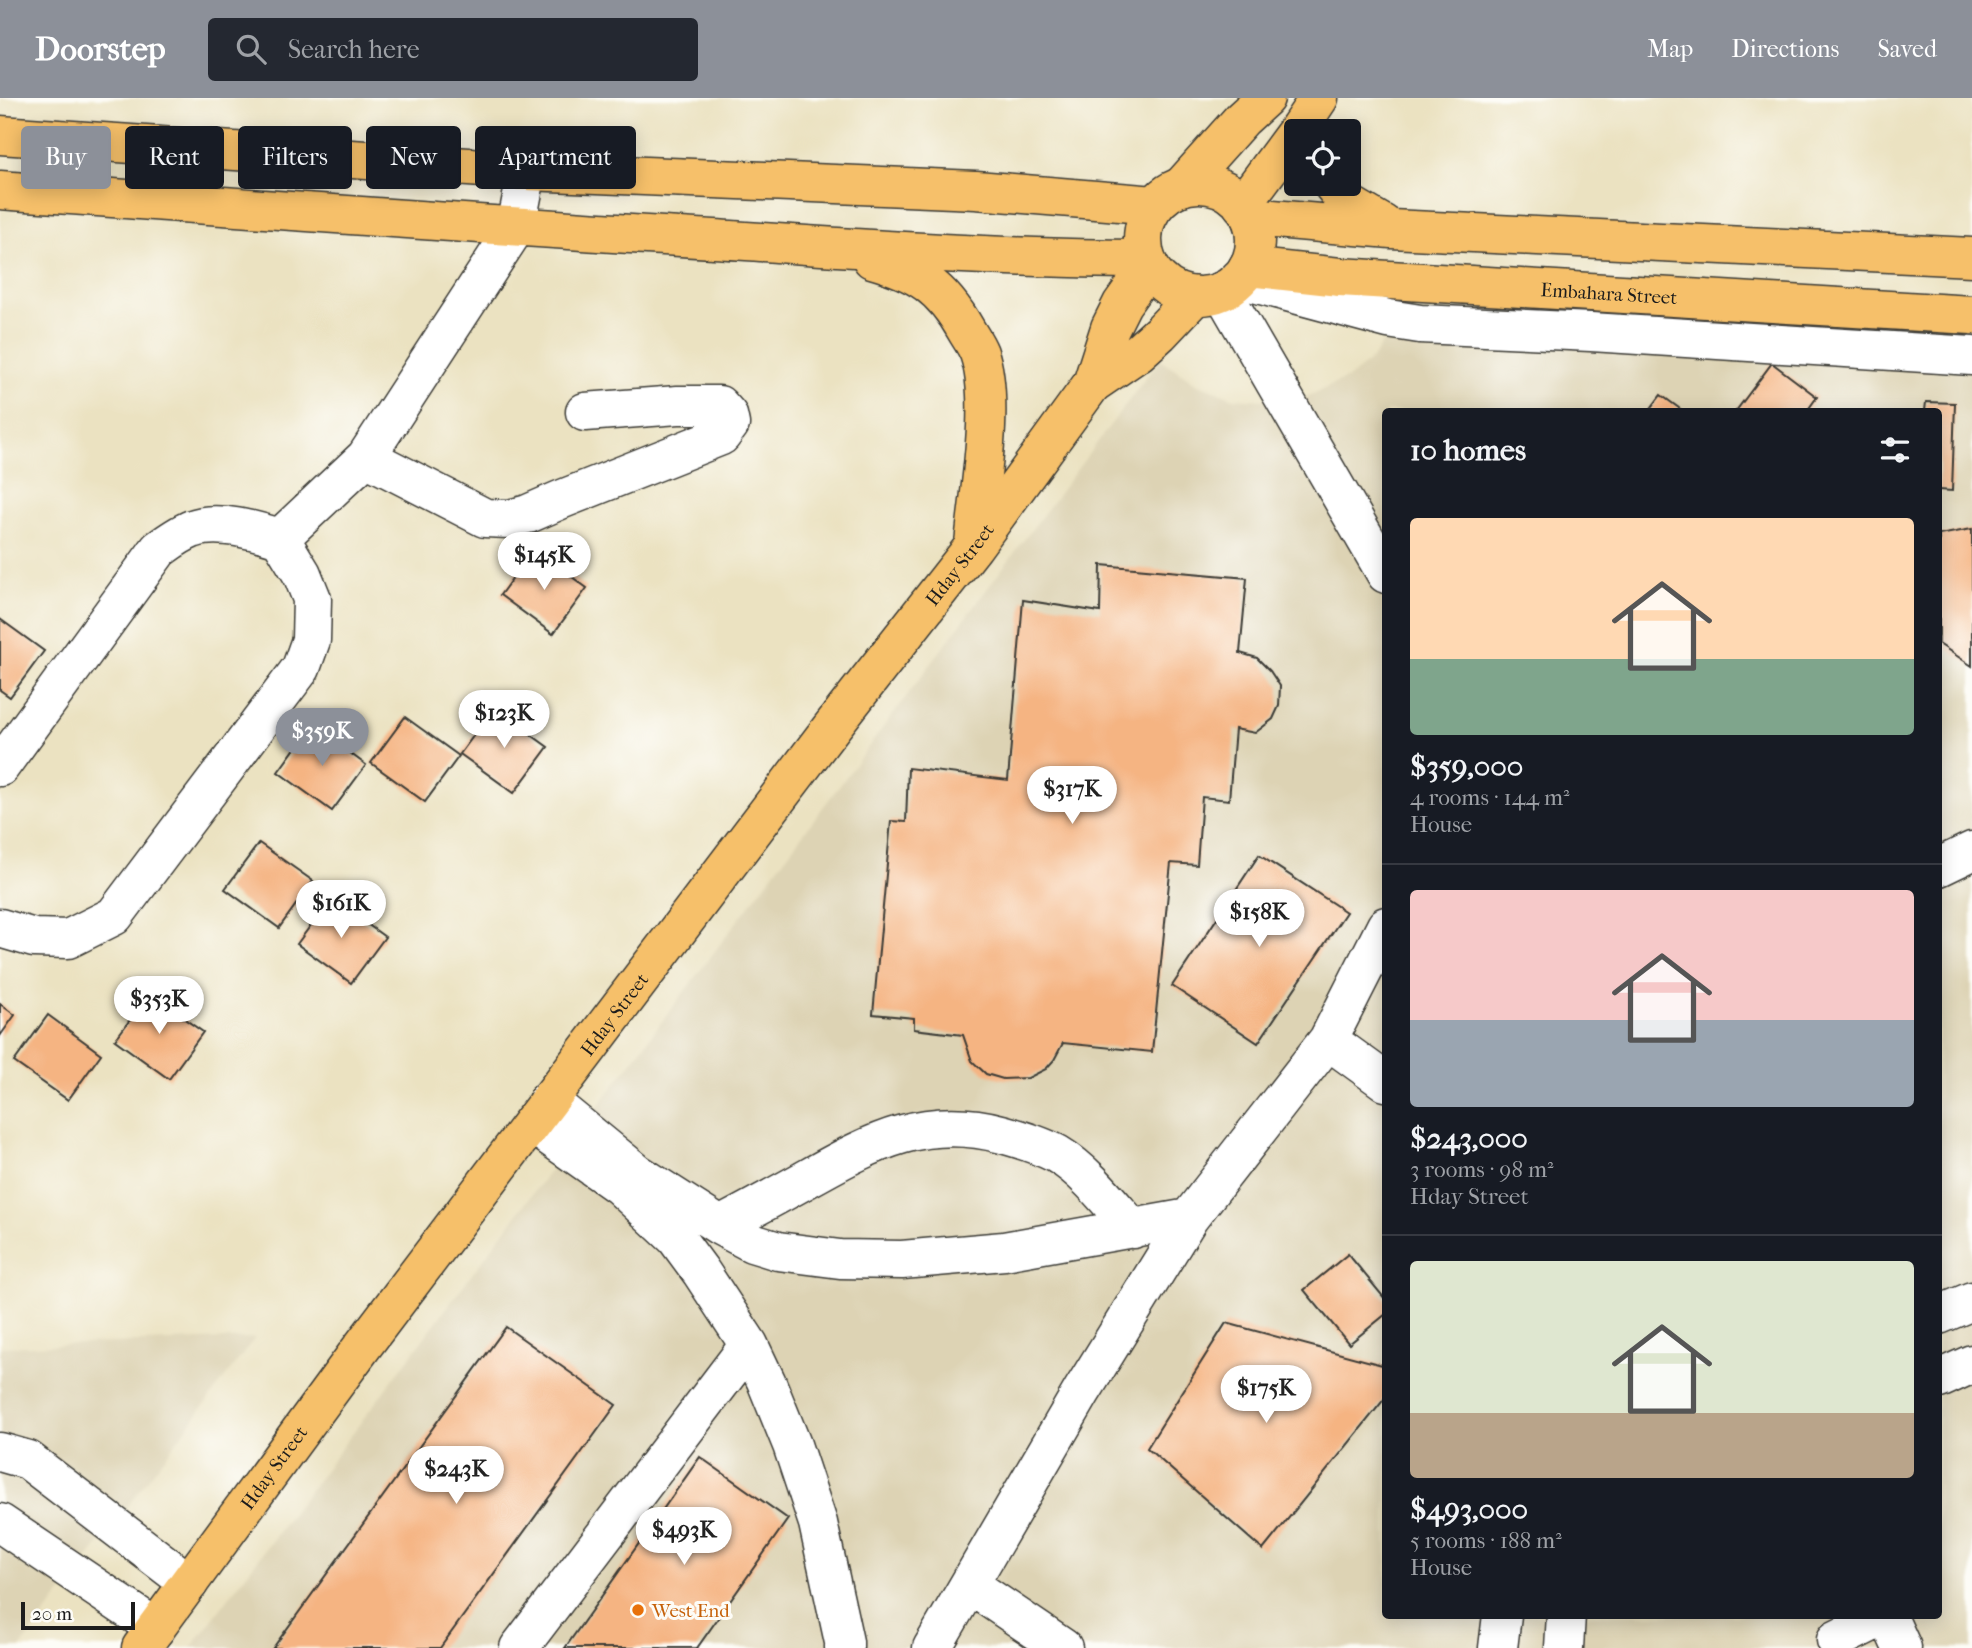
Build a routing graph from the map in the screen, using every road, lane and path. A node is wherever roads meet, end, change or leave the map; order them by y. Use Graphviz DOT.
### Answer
graph roads {
  1 [pos="1265,98"];
  2 [pos="1320,98"];
  3 [pos="1318,119"];
  4 [pos="0,135"];
  5 [pos="475,167"];
  6 [pos="636,176"];
  7 [pos="523,189"];
  8 [pos="0,190"];
  9 [pos="1168,196"];
  10 [pos="1341,196"];
  11 [pos="1246,211"];
  12 [pos="516,227"];
  13 [pos="1391,229"];
  14 [pos="826,246"];
  15 [pos="1972,257"];
  16 [pos="1147,262"];
  17 [pos="1226,283"];
  18 [pos="1972,315"];
  19 [pos="1972,356"];
  20 [pos="1092,384"];
  21 [pos="585,412"];
  22 [pos="366,457"];
  23 [pos="280,538"];
  24 [pos="974,546"];
  25 [pos="1382,567"];
  26 [pos="0,767"];
  27 [pos="1972,851"];
  28 [pos="1942,866"];
  29 [pos="0,928"];
  30 [pos="1382,934"];
  31 [pos="1328,1040"];
  32 [pos="1382,1079"];
  33 [pos="540,1112"];
  34 [pos="1189,1218"];
  35 [pos="720,1226"];
  36 [pos="1133,1229"];
  37 [pos="1972,1301"];
  38 [pos="1942,1314"];
  39 [pos="749,1345"];
  40 [pos="1972,1364"];
  41 [pos="1942,1378"];
  42 [pos="0,1452"];
  43 [pos="0,1523"];
  44 [pos="189,1583"];
  45 [pos="970,1585"];
  46 [pos="1502,1619"];
  47 [pos="1566,1619"];
  48 [pos="1876,1619"];
  49 [pos="1889,1619"];
  50 [pos="1834,1634"];
  51 [pos="148,1638"];
  52 [pos="519,1648"];
  53 [pos="844,1648"];
  54 [pos="932,1648"];
  55 [pos="1063,1648"];
  56 [pos="1499,1648"];
  57 [pos="1505,1648"];
  58 [pos="1564,1648"];
  59 [pos="1902,1648"];
  1 -- 9 [label="main road"];
  2 -- 3 [label="main road"];
  2 -- 11 [label="main road"];
  4 -- 5 [label="main road"];
  6 -- 9 [label="main road"];
  7 -- 12 [label="lane"];
  8 -- 12 [label="main road"];
  9 -- 11 [label="main road"];
  9 -- 16 [label="main road"];
  10 -- 13 [label="main road"];
  11 -- 13 [label="main road"];
  11 -- 17 [label="main road"];
  12 -- 14 [label="main road"];
  12 -- 22 [label="lane"];
  13 -- 15 [label="main road"];
  14 -- 16 [label="main road"];
  14 -- 24 [label="main road"];
  16 -- 17 [label="main road"];
  16 -- 20 [label="main road"];
  17 -- 18 [label="main road, Embahara Street"];
  17 -- 19 [label="lane"];
  17 -- 20 [label="main road"];
  17 -- 25 [label="lane"];
  20 -- 24 [label="main road, Hday Street"];
  21 -- 22 [label="lane"];
  22 -- 23 [label="lane"];
  23 -- 26 [label="lane"];
  23 -- 29 [label="lane"];
  24 -- 33 [label="main road, Hday Street"];
  27 -- 28 [label="lane"];
  30 -- 31 [label="lane"];
  31 -- 32 [label="lane"];
  31 -- 34 [label="lane"];
  33 -- 35 [label="lane"];
  33 -- 39 [label="lane"];
  33 -- 44 [label="main road, Hday Street"];
  34 -- 36 [label="lane"];
  34 -- 45 [label="lane"];
  35 -- 36 [label="lane"];
  35 -- 36 [label="lane"];
  37 -- 38 [label="lane"];
  39 -- 52 [label="lane"];
  39 -- 53 [label="lane"];
  40 -- 41 [label="lane"];
  42 -- 44 [label="lane"];
  43 -- 51 [label="lane"];
  44 -- 51 [label="main road, Hday Street"];
  45 -- 54 [label="lane"];
  45 -- 55 [label="lane"];
  46 -- 56 [label="lane"];
  47 -- 58 [label="lane"];
  48 -- 50 [label="lane"];
  49 -- 59 [label="lane"];
  56 -- 57 [label="lane"];
}
